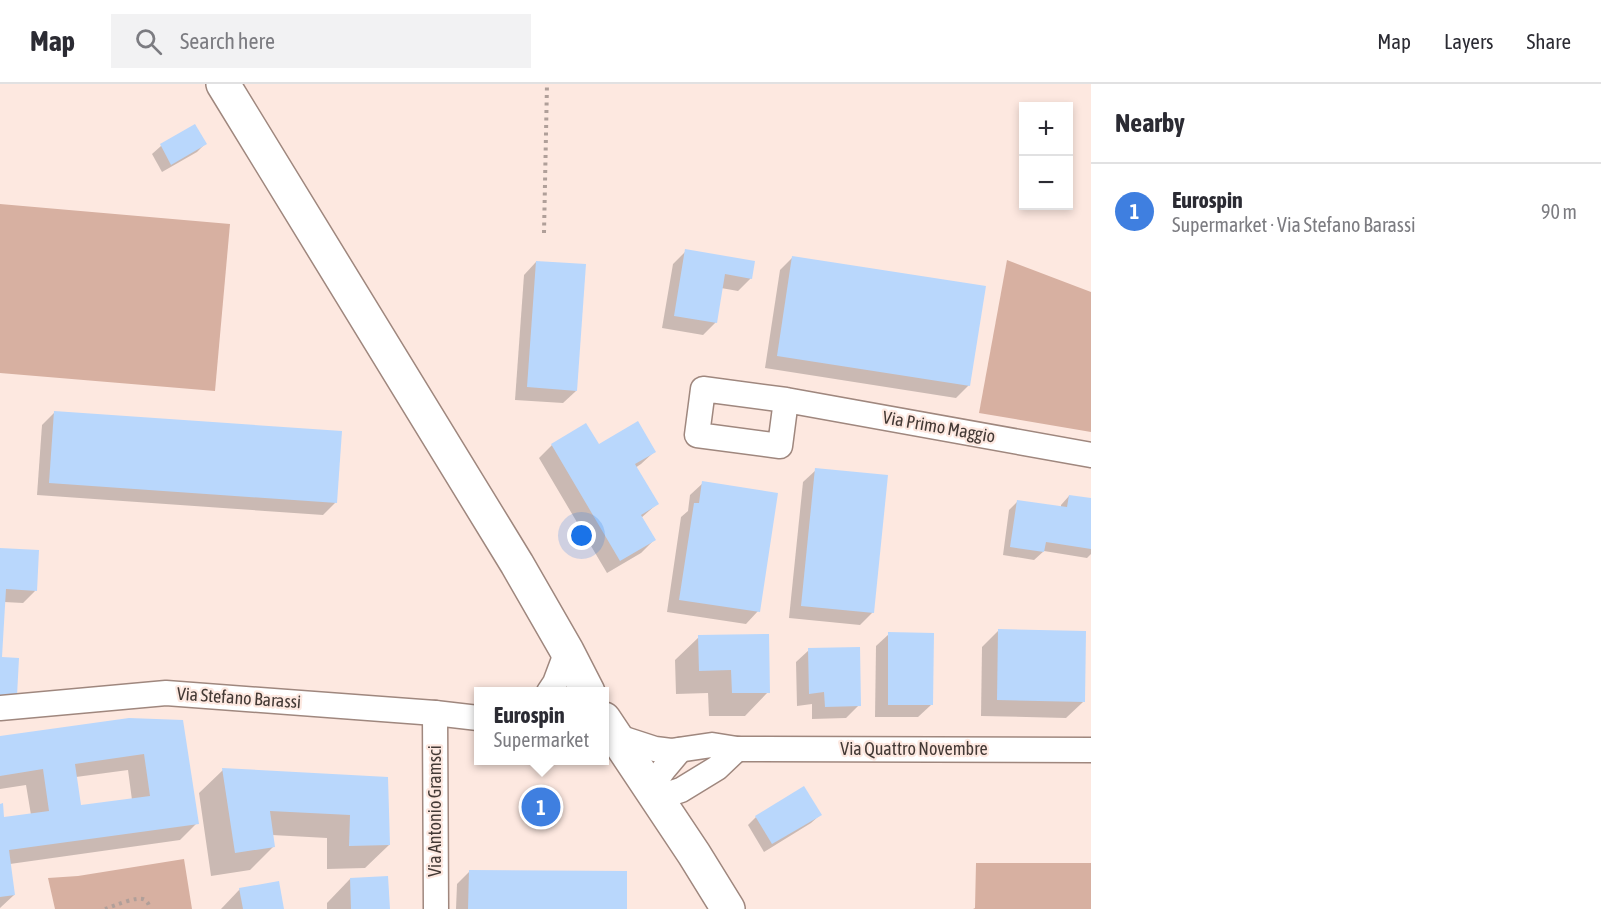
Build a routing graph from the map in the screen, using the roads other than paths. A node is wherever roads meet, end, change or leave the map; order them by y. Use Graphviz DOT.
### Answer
graph roads {
  1 [pos="223,84"];
  2 [pos="786,400"];
  3 [pos="1091,455"];
  4 [pos="567,651"];
  5 [pos="552,687"];
  6 [pos="585,687"];
  7 [pos="0,708"];
  8 [pos="435,713"];
  9 [pos="474,718"];
  10 [pos="609,730"];
  11 [pos="609,732"];
  12 [pos="737,749"];
  13 [pos="680,750"];
  14 [pos="1091,750"];
  15 [pos="649,789"];
  16 [pos="681,790"];
  17 [pos="694,854"];
  18 [pos="436,909"];
  19 [pos="728,909"];
  1 -- 4 [label="main road"];
  2 -- 3 [label="street, Via Primo Maggio"];
  4 -- 5 [label="street"];
  4 -- 6 [label="main road"];
  7 -- 8 [label="street, Via Stefano Barassi"];
  8 -- 9 [label="street, Via Stefano Barassi"];
  8 -- 18 [label="street, Via Antonio Gramsci"];
  10 -- 13 [label="street, Via Quattro Novembre"];
  11 -- 15 [label="main road"];
  12 -- 13 [label="street, Via Quattro Novembre"];
  12 -- 14 [label="street, Via Quattro Novembre"];
  12 -- 16 [label="street"];
  13 -- 15 [label="street"];
  15 -- 16 [label="street"];
  15 -- 17 [label="main road"];
  16 -- 17 [label="street"];
  17 -- 19 [label="main road"];
}
